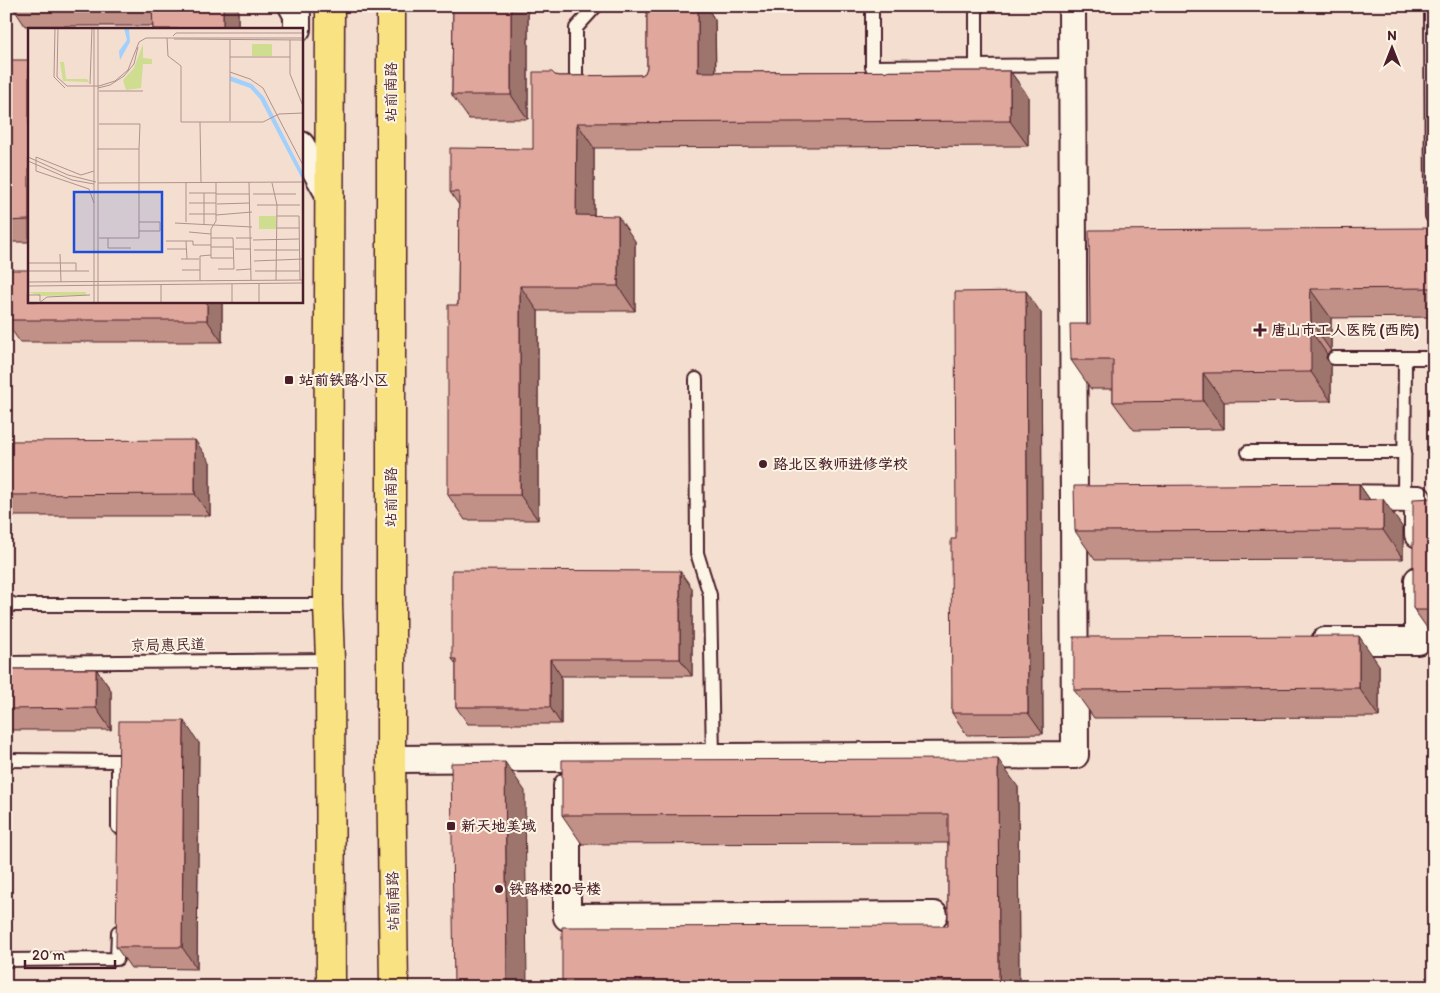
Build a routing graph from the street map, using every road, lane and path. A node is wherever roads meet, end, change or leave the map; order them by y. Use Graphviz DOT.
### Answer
graph roads {
  1 [pos="292,6"];
  2 [pos="330,6"];
  3 [pos="391,6"];
  4 [pos="596,6"];
  5 [pos="872,6"];
  6 [pos="976,6"];
  7 [pos="1072,6"];
  8 [pos="1431,6"];
  9 [pos="297,28"];
  10 [pos="1072,65"];
  11 [pos="976,66"];
  12 [pos="586,93"];
  13 [pos="302,147"];
  14 [pos="330,196"];
  15 [pos="1434,216"];
  16 [pos="1334,358"];
  17 [pos="1405,358"];
  18 [pos="1434,358"];
  19 [pos="696,379"];
  20 [pos="1248,452"];
  21 [pos="1405,452"];
  22 [pos="1307,498"];
  23 [pos="1404,498"];
  24 [pos="6,601"];
  25 [pos="328,605"];
  26 [pos="1300,641"];
  27 [pos="330,660"];
  28 [pos="6,663"];
  29 [pos="567,758"];
  30 [pos="713,758"];
  31 [pos="390,759"];
  32 [pos="6,760"];
  33 [pos="118,840"];
  34 [pos="934,915"];
  35 [pos="118,919"];
  36 [pos="6,960"];
  37 [pos="331,987"];
  38 [pos="394,987"];
  1 -- 9 [label="street"];
  2 -- 14 [label="main road"];
  3 -- 31 [label="main road, 站前南路"];
  4 -- 12 [label="lane"];
  5 -- 11 [label="lane"];
  6 -- 11 [label="lane"];
  7 -- 10 [label="street"];
  8 -- 15 [label="lane"];
  10 -- 11 [label="lane"];
  10 -- 30 [label="street"];
  13 -- 14 [label="street"];
  14 -- 25 [label="main road"];
  16 -- 17 [label="lane"];
  17 -- 18 [label="lane"];
  17 -- 21 [label="lane"];
  19 -- 30 [label="lane"];
  20 -- 21 [label="lane"];
  21 -- 23 [label="lane"];
  22 -- 23 [label="street"];
  23 -- 26 [label="street"];
  24 -- 25 [label="lane"];
  25 -- 27 [label="main road"];
  27 -- 28 [label="lane, 京局惠民道"];
  27 -- 37 [label="main road"];
  29 -- 30 [label="street"];
  29 -- 31 [label="street"];
  29 -- 34 [label="street"];
  31 -- 38 [label="main road, 站前南路"];
  32 -- 33 [label="lane"];
  35 -- 36 [label="lane"];
}
